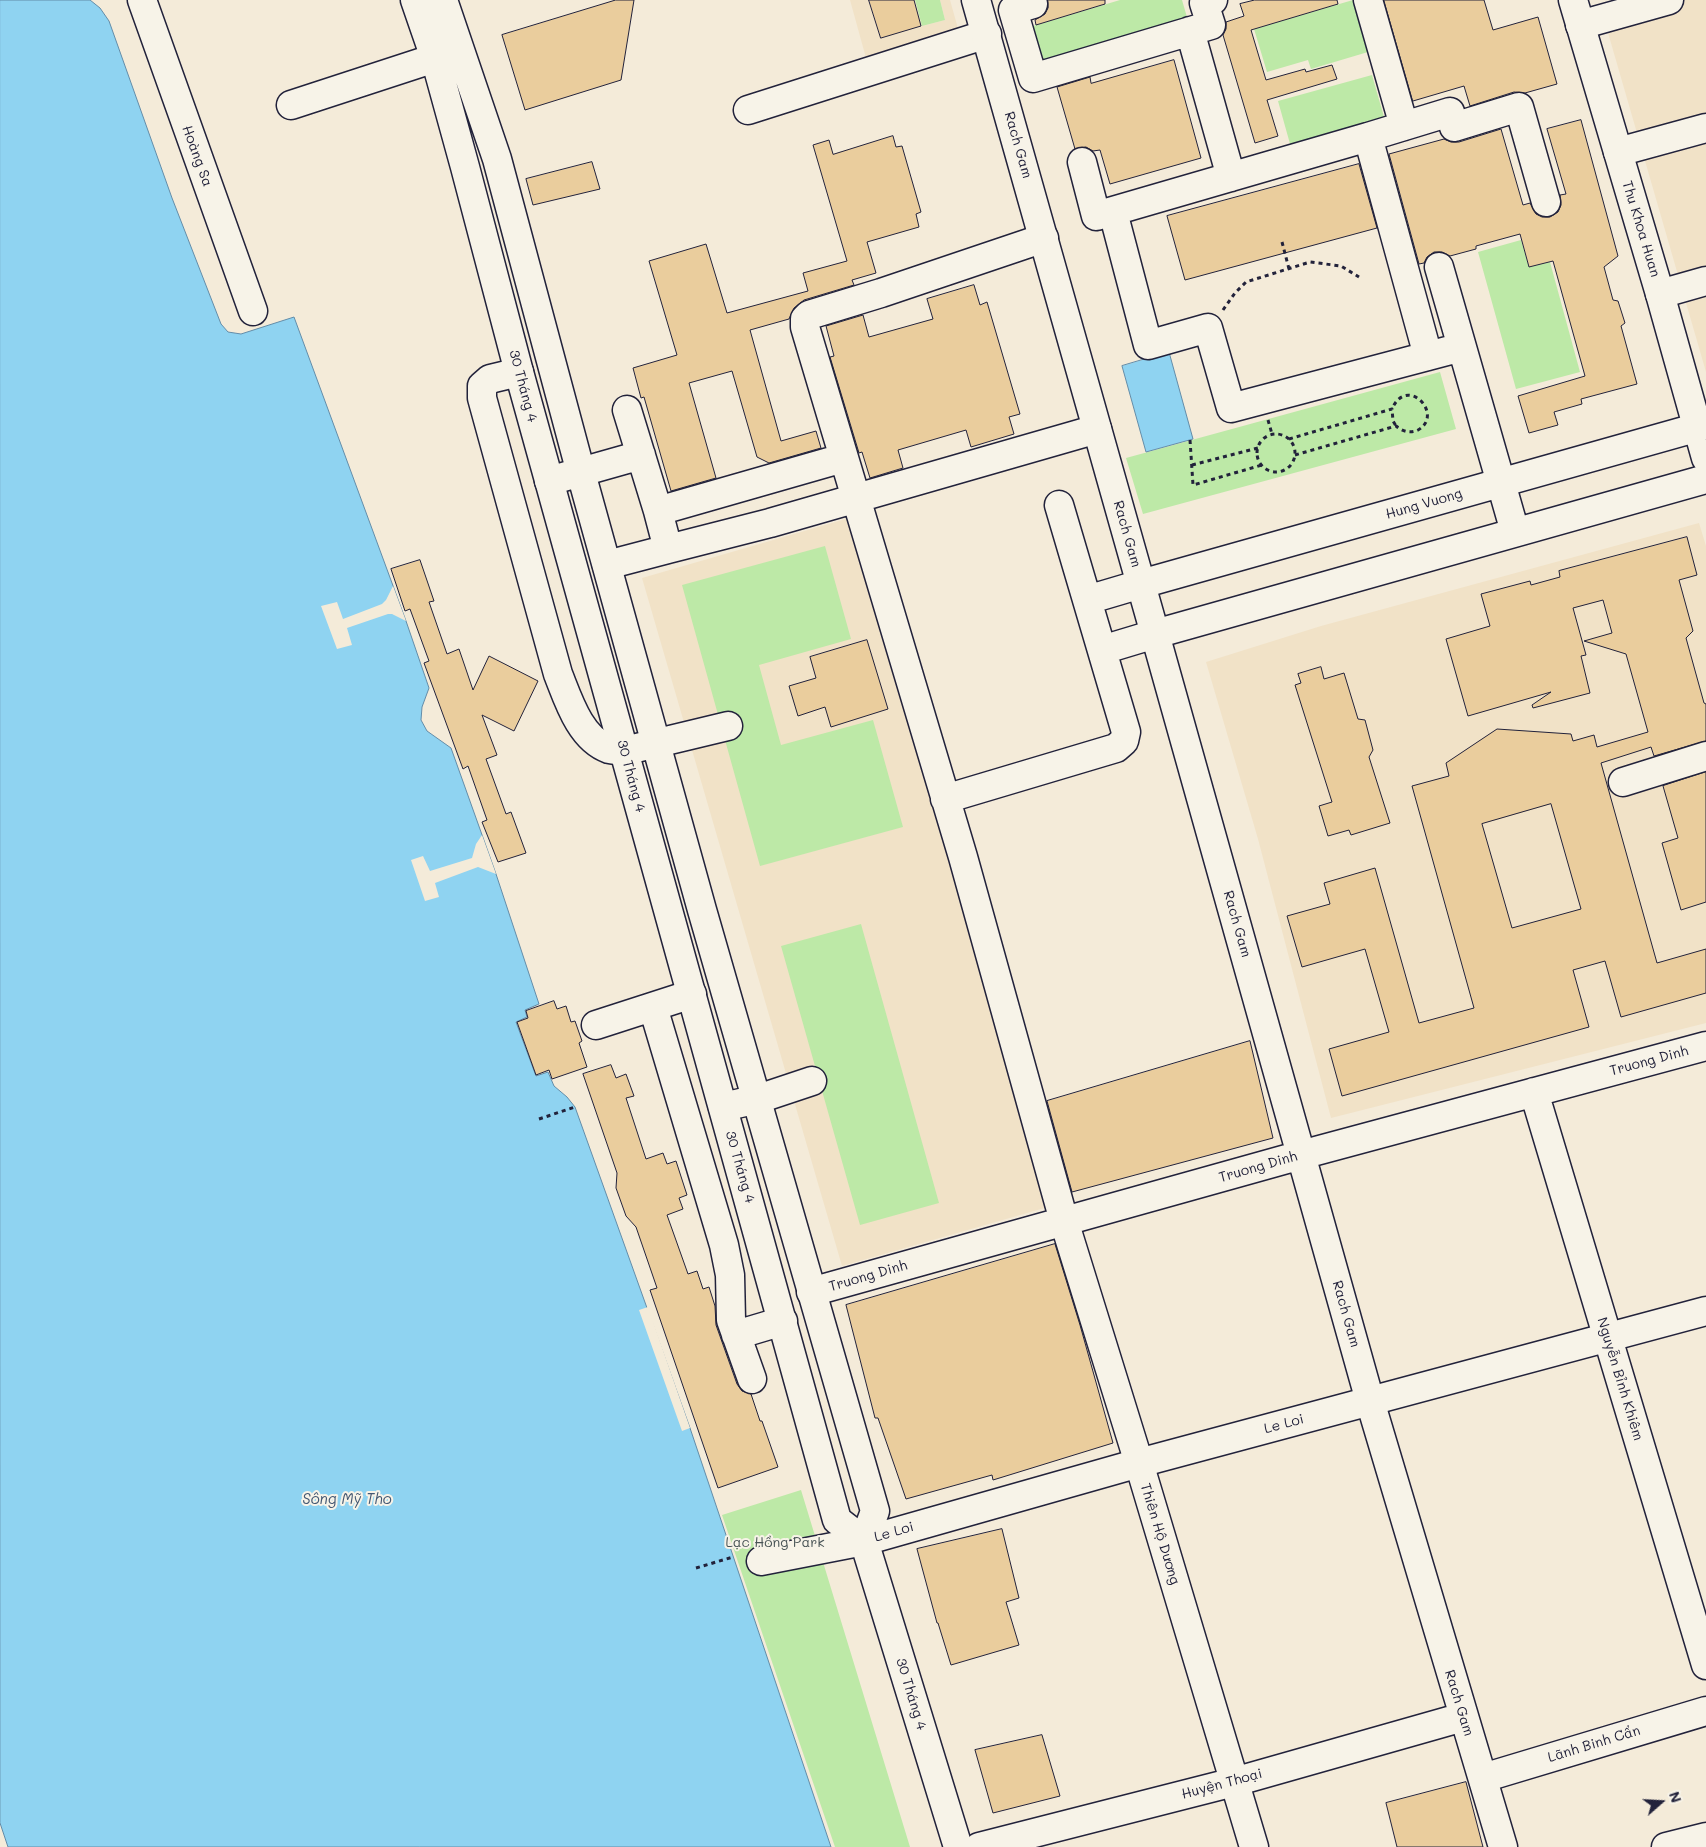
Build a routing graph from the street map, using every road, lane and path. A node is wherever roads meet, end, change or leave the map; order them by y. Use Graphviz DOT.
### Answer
graph roads {
  1 [pos="142,0"];
  2 [pos="415,0"];
  3 [pos="443,0"];
  4 [pos="976,0"];
  5 [pos="1213,0"];
  6 [pos="1368,0"];
  7 [pos="1669,0"];
  8 [pos="1033,4"];
  9 [pos="1577,12"];
  10 [pos="1190,31"];
  11 [pos="987,34"];
  12 [pos="435,58"];
  13 [pos="291,105"];
  14 [pos="748,110"];
  15 [pos="1404,126"];
  16 [pos="1706,128"];
  17 [pos="1368,137"];
  18 [pos="1618,152"];
  19 [pos="497,159"];
  20 [pos="1082,162"];
  21 [pos="465,167"];
  22 [pos="1230,177"];
  23 [pos="1546,202"];
  24 [pos="1113,212"];
  25 [pos="1044,238"];
  26 [pos="1282,242"];
  27 [pos="1439,267"];
  28 [pos="1289,269"];
  29 [pos="1358,276"];
  30 [pos="1706,281"];
  31 [pos="1660,294"];
  32 [pos="253,311"];
  33 [pos="1220,314"];
  34 [pos="1462,347"];
  35 [pos="1428,356"];
  36 [pos="552,365"];
  37 [pos="519,372"];
  38 [pos="1401,390"];
  39 [pos="1403,397"];
  40 [pos="1392,409"];
  41 [pos="628,410"];
  42 [pos="1268,419"];
  43 [pos="1396,426"];
  44 [pos="1702,426"];
  45 [pos="1098,428"];
  46 [pos="1272,434"];
  47 [pos="1289,439"];
  48 [pos="1190,440"];
  49 [pos="1258,448"];
  50 [pos="641,455"];
  51 [pos="1295,456"];
  52 [pos="843,458"];
  53 [pos="1706,458"];
  54 [pos="1192,464"];
  55 [pos="1262,466"];
  56 [pos="581,473"];
  57 [pos="1706,479"];
  58 [pos="549,481"];
  59 [pos="758,483"];
  60 [pos="1501,483"];
  61 [pos="855,498"];
  62 [pos="1059,505"];
  63 [pos="658,512"];
  64 [pos="770,523"];
  65 [pos="1515,532"];
  66 [pos="668,549"];
  67 [pos="607,565"];
  68 [pos="1141,584"];
  69 [pos="1087,600"];
  70 [pos="1156,634"];
  71 [pos="1102,650"];
  72 [pos="728,726"];
  73 [pos="657,743"];
  74 [pos="624,751"];
  75 [pos="1706,756"];
  76 [pos="1623,782"];
  77 [pos="945,799"];
  78 [pos="702,910"];
  79 [pos="671,918"];
  80 [pos="692,994"];
  81 [pos="653,1007"];
  82 [pos="596,1025"];
  83 [pos="1706,1046"];
  84 [pos="812,1081"];
  85 [pos="1534,1092"];
  86 [pos="758,1099"];
  87 [pos="575,1107"];
  88 [pos="723,1108"];
  89 [pos="539,1119"];
  90 [pos="1301,1155"];
  91 [pos="737,1157"];
  92 [pos="701,1168"];
  93 [pos="1064,1221"];
  94 [pos="811,1292"];
  95 [pos="780,1312"];
  96 [pos="1706,1312"];
  97 [pos="736,1336"];
  98 [pos="1608,1338"];
  99 [pos="752,1379"];
  100 [pos="1370,1401"];
  101 [pos="1139,1463"];
  102 [pos="864,1541"];
  103 [pos="734,1557"];
  104 [pos="761,1561"];
  105 [pos="696,1568"];
  106 [pos="1706,1665"];
  107 [pos="1706,1711"];
  108 [pos="1463,1717"];
  109 [pos="1483,1778"];
  110 [pos="1234,1782"];
  111 [pos="1706,1837"];
  112 [pos="958,1847"];
  113 [pos="979,1847"];
  114 [pos="1254,1847"];
  115 [pos="1503,1847"];
  116 [pos="1666,1847"];
  1 -- 32 [label="main road, Hoàng Sa"];
  2 -- 12 [label="main road, 30 Tháng 4"];
  3 -- 19 [label="main road"];
  4 -- 11 [label="main road, Rach Gam"];
  5 -- 10 [label="main road"];
  6 -- 15 [label="main road"];
  7 -- 9 [label="main road"];
  8 -- 10 [label="main road"];
  9 -- 18 [label="main road, Thu Khoa Huan"];
  10 -- 22 [label="main road"];
  11 -- 14 [label="main road"];
  11 -- 25 [label="main road, Rach Gam"];
  12 -- 13 [label="main road"];
  12 -- 21 [label="main road, 30 Tháng 4"];
  15 -- 17 [label="main road"];
  15 -- 23 [label="main road"];
  16 -- 18 [label="main road"];
  17 -- 22 [label="main road"];
  17 -- 35 [label="main road"];
  18 -- 31 [label="main road, Thu Khoa Huan"];
  19 -- 21 [label="main road"];
  19 -- 36 [label="main road"];
  20 -- 24 [label="main road"];
  21 -- 37 [label="main road, 30 Tháng 4"];
  22 -- 24 [label="main road"];
  24 -- 35 [label="main road"];
  25 -- 45 [label="main road, Rach Gam"];
  25 -- 52 [label="main road, Thiên Hộ Dương"];
  26 -- 28 [label="path"];
  27 -- 34 [label="main road"];
  29 -- 33 [label="path"];
  30 -- 31 [label="main road"];
  31 -- 44 [label="main road, Thu Khoa Huan"];
  34 -- 35 [label="main road"];
  34 -- 60 [label="main road"];
  36 -- 37 [label="main road"];
  36 -- 56 [label="main road"];
  37 -- 58 [label="main road, 30 Tháng 4"];
  37 -- 74 [label="main road"];
  38 -- 39 [label="path"];
  39 -- 40 [label="path"];
  39 -- 43 [label="path"];
  40 -- 43 [label="path"];
  40 -- 47 [label="path"];
  41 -- 50 [label="main road"];
  42 -- 46 [label="path"];
  43 -- 51 [label="path"];
  44 -- 53 [label="main road, Thu Khoa Huan"];
  44 -- 60 [label="main road, Hung Vuong"];
  45 -- 61 [label="main road"];
  45 -- 68 [label="main road, Rach Gam"];
  46 -- 47 [label="path"];
  46 -- 49 [label="path"];
  47 -- 51 [label="path"];
  48 -- 54 [label="path"];
  49 -- 54 [label="path"];
  49 -- 55 [label="path"];
  50 -- 56 [label="main road"];
  50 -- 63 [label="main road"];
  51 -- 55 [label="path"];
  52 -- 59 [label="main road"];
  52 -- 61 [label="main road, Thiên Hộ Dương"];
  54 -- 55 [label="path"];
  56 -- 58 [label="main road"];
  56 -- 67 [label="main road"];
  57 -- 65 [label="main road"];
  58 -- 74 [label="main road, 30 Tháng 4"];
  59 -- 63 [label="main road"];
  59 -- 64 [label="main road"];
  60 -- 65 [label="main road"];
  60 -- 68 [label="main road, Hung Vuong"];
  61 -- 64 [label="main road"];
  61 -- 77 [label="main road, Thiên Hộ Dương"];
  62 -- 69 [label="main road"];
  63 -- 66 [label="main road"];
  64 -- 66 [label="main road"];
  65 -- 70 [label="main road"];
  66 -- 67 [label="main road"];
  67 -- 73 [label="main road"];
  68 -- 69 [label="main road, Hung Vuong"];
  68 -- 70 [label="main road, Rach Gam"];
  69 -- 71 [label="main road"];
  70 -- 71 [label="main road"];
  70 -- 90 [label="main road, Rach Gam"];
  71 -- 77 [label="main road"];
  72 -- 73 [label="main road"];
  73 -- 74 [label="main road"];
  73 -- 78 [label="main road"];
  74 -- 79 [label="main road, 30 Tháng 4"];
  75 -- 76 [label="main road"];
  77 -- 93 [label="main road, Thiên Hộ Dương"];
  78 -- 79 [label="main road"];
  78 -- 86 [label="main road"];
  79 -- 80 [label="main road, 30 Tháng 4"];
  80 -- 81 [label="main road"];
  80 -- 88 [label="main road, 30 Tháng 4"];
  81 -- 82 [label="main road"];
  81 -- 92 [label="main road"];
  83 -- 85 [label="main road, Truong Dinh"];
  84 -- 86 [label="main road"];
  85 -- 90 [label="main road, Truong Dinh"];
  85 -- 98 [label="main road, Nguyễn Bỉnh Khiêm"];
  86 -- 88 [label="main road"];
  86 -- 94 [label="main road"];
  87 -- 89 [label="path"];
  88 -- 91 [label="main road, 30 Tháng 4"];
  90 -- 93 [label="main road, Truong Dinh"];
  90 -- 100 [label="main road, Rach Gam"];
  91 -- 92 [label="main road"];
  91 -- 95 [label="main road, 30 Tháng 4"];
  92 -- 97 [label="main road"];
  93 -- 94 [label="main road, Truong Dinh"];
  93 -- 101 [label="main road, Thiên Hộ Dương"];
  94 -- 95 [label="main road, Truong Dinh"];
  94 -- 102 [label="main road"];
  95 -- 97 [label="main road, Truong Dinh"];
  95 -- 102 [label="main road, 30 Tháng 4"];
  96 -- 98 [label="main road, Le Loi"];
  97 -- 99 [label="main road"];
  98 -- 100 [label="main road, Le Loi"];
  98 -- 106 [label="main road, Nguyễn Bỉnh Khiêm"];
  100 -- 101 [label="main road, Le Loi"];
  100 -- 108 [label="main road, Rach Gam"];
  101 -- 102 [label="main road, Le Loi"];
  101 -- 110 [label="main road, Thiên Hộ Dương"];
  102 -- 104 [label="main road, Le Loi"];
  102 -- 112 [label="main road, 30 Tháng 4"];
  103 -- 105 [label="path"];
  107 -- 109 [label="main road, Lãnh Binh Cẩn"];
  108 -- 109 [label="main road, Rach Gam"];
  108 -- 110 [label="main road, Huyện Thoại"];
  109 -- 115 [label="main road, Rach Gam"];
  110 -- 113 [label="main road, Huyện Thoại"];
  110 -- 114 [label="main road, Thiên Hộ Dương"];
  111 -- 116 [label="main road"];
}
